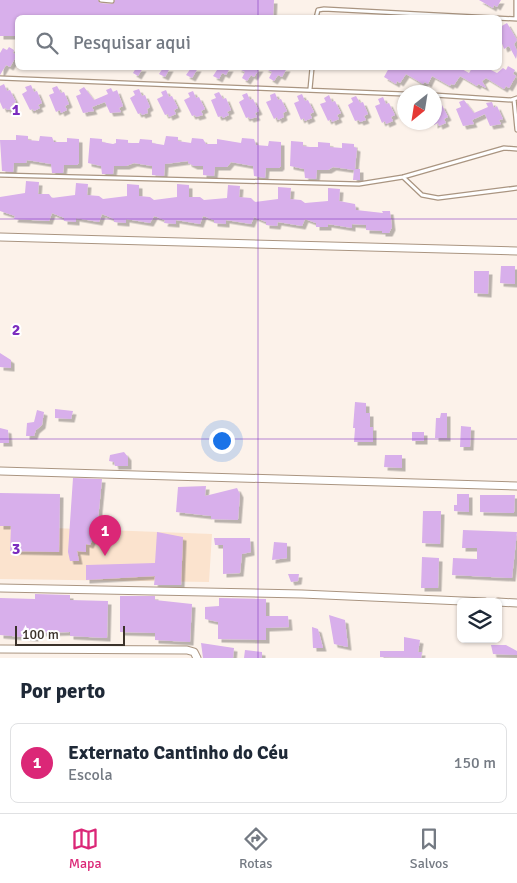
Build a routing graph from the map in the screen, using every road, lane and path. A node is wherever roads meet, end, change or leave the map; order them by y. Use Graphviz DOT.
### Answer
graph roads {
  1 [pos="101,0"];
  2 [pos="516,0"];
  3 [pos="112,1"];
  4 [pos="317,15"];
  5 [pos="439,15"];
  6 [pos="502,18"];
  7 [pos="516,19"];
  8 [pos="312,70"];
  9 [pos="0,78"];
  10 [pos="310,89"];
  11 [pos="397,94"];
  12 [pos="442,95"];
  13 [pos="516,99"];
  14 [pos="517,130"];
  15 [pos="517,149"];
  16 [pos="0,175"];
  17 [pos="403,178"];
  18 [pos="517,188"];
  19 [pos="0,237"];
  20 [pos="517,251"];
  21 [pos="0,470"];
  22 [pos="517,486"];
  23 [pos="0,588"];
  24 [pos="457,601"];
  25 [pos="502,602"];
  26 [pos="517,603"];
  27 [pos="0,649"];
  28 [pos="197,658"];
  1 -- 3 [label="lane"];
  2 -- 7 [label="lane"];
  4 -- 5 [label="lane"];
  6 -- 7 [label="lane"];
  8 -- 10 [label="lane"];
  9 -- 10 [label="lane"];
  10 -- 11 [label="lane"];
  12 -- 13 [label="lane"];
  13 -- 14 [label="lane"];
  15 -- 17 [label="lane"];
  16 -- 17 [label="lane"];
  17 -- 18 [label="lane"];
  19 -- 20 [label="street"];
  21 -- 22 [label="street"];
  23 -- 24 [label="street"];
  25 -- 26 [label="street"];
  27 -- 28 [label="street"];
}
